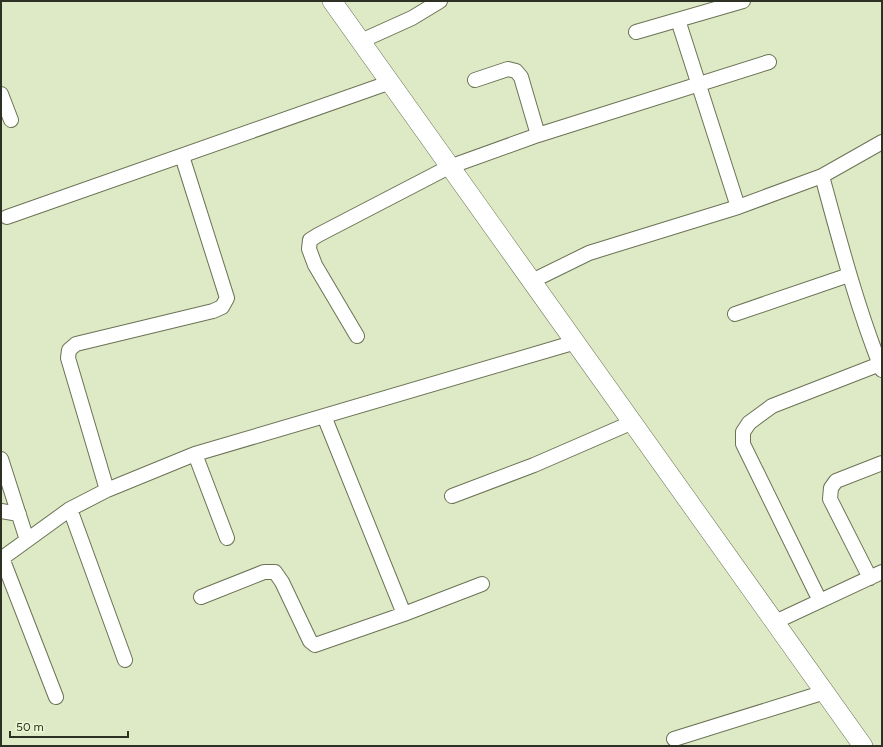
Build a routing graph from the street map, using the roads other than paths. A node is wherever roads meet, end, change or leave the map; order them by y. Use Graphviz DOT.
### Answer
graph roads {
  1 [pos="332,1"];
  2 [pos="440,1"];
  3 [pos="743,1"];
  4 [pos="678,20"];
  5 [pos="636,32"];
  6 [pos="361,41"];
  7 [pos="769,62"];
  8 [pos="475,80"];
  9 [pos="391,82"];
  10 [pos="698,84"];
  11 [pos="1,94"];
  12 [pos="11,120"];
  13 [pos="538,135"];
  14 [pos="882,142"];
  15 [pos="182,156"];
  16 [pos="449,167"];
  17 [pos="822,176"];
  18 [pos="738,207"];
  19 [pos="7,217"];
  20 [pos="849,275"];
  21 [pos="532,281"];
  22 [pos="735,314"];
  23 [pos="357,336"];
  24 [pos="576,342"];
  25 [pos="881,367"];
  26 [pos="324,416"];
  27 [pos="633,422"];
  28 [pos="194,454"];
  29 [pos="1,459"];
  30 [pos="882,463"];
  31 [pos="107,490"];
  32 [pos="452,496"];
  33 [pos="1,510"];
  34 [pos="70,510"];
  35 [pos="19,514"];
  36 [pos="227,538"];
  37 [pos="27,540"];
  38 [pos="2,559"];
  39 [pos="876,575"];
  40 [pos="482,584"];
  41 [pos="201,597"];
  42 [pos="820,601"];
  43 [pos="404,614"];
  44 [pos="775,622"];
  45 [pos="125,660"];
  46 [pos="825,692"];
  47 [pos="56,697"];
  48 [pos="674,740"];
  49 [pos="863,746"];
  1 -- 6 [label="main road"];
  2 -- 6 [label="street"];
  3 -- 4 [label="street"];
  4 -- 5 [label="street"];
  4 -- 10 [label="street"];
  6 -- 9 [label="main road"];
  7 -- 10 [label="street"];
  8 -- 13 [label="street"];
  9 -- 15 [label="street"];
  9 -- 16 [label="main road"];
  10 -- 13 [label="street"];
  10 -- 18 [label="street"];
  11 -- 12 [label="street"];
  13 -- 16 [label="street"];
  14 -- 17 [label="street"];
  15 -- 19 [label="street"];
  15 -- 31 [label="street"];
  16 -- 21 [label="main road"];
  16 -- 23 [label="street"];
  17 -- 18 [label="street"];
  17 -- 20 [label="street"];
  18 -- 21 [label="street"];
  20 -- 22 [label="street"];
  20 -- 25 [label="street"];
  21 -- 24 [label="main road"];
  24 -- 26 [label="street"];
  24 -- 27 [label="main road"];
  25 -- 42 [label="street"];
  26 -- 28 [label="street"];
  26 -- 43 [label="street"];
  27 -- 32 [label="street"];
  27 -- 44 [label="main road"];
  28 -- 31 [label="street"];
  28 -- 36 [label="street"];
  29 -- 35 [label="street"];
  30 -- 39 [label="street"];
  31 -- 34 [label="street"];
  33 -- 35 [label="street"];
  34 -- 37 [label="street"];
  34 -- 45 [label="street"];
  35 -- 37 [label="street"];
  37 -- 38 [label="street"];
  38 -- 47 [label="street"];
  39 -- 42 [label="street"];
  40 -- 43 [label="street"];
  41 -- 43 [label="street"];
  42 -- 44 [label="street"];
  44 -- 46 [label="main road"];
  46 -- 48 [label="street"];
  46 -- 49 [label="main road"];
}
